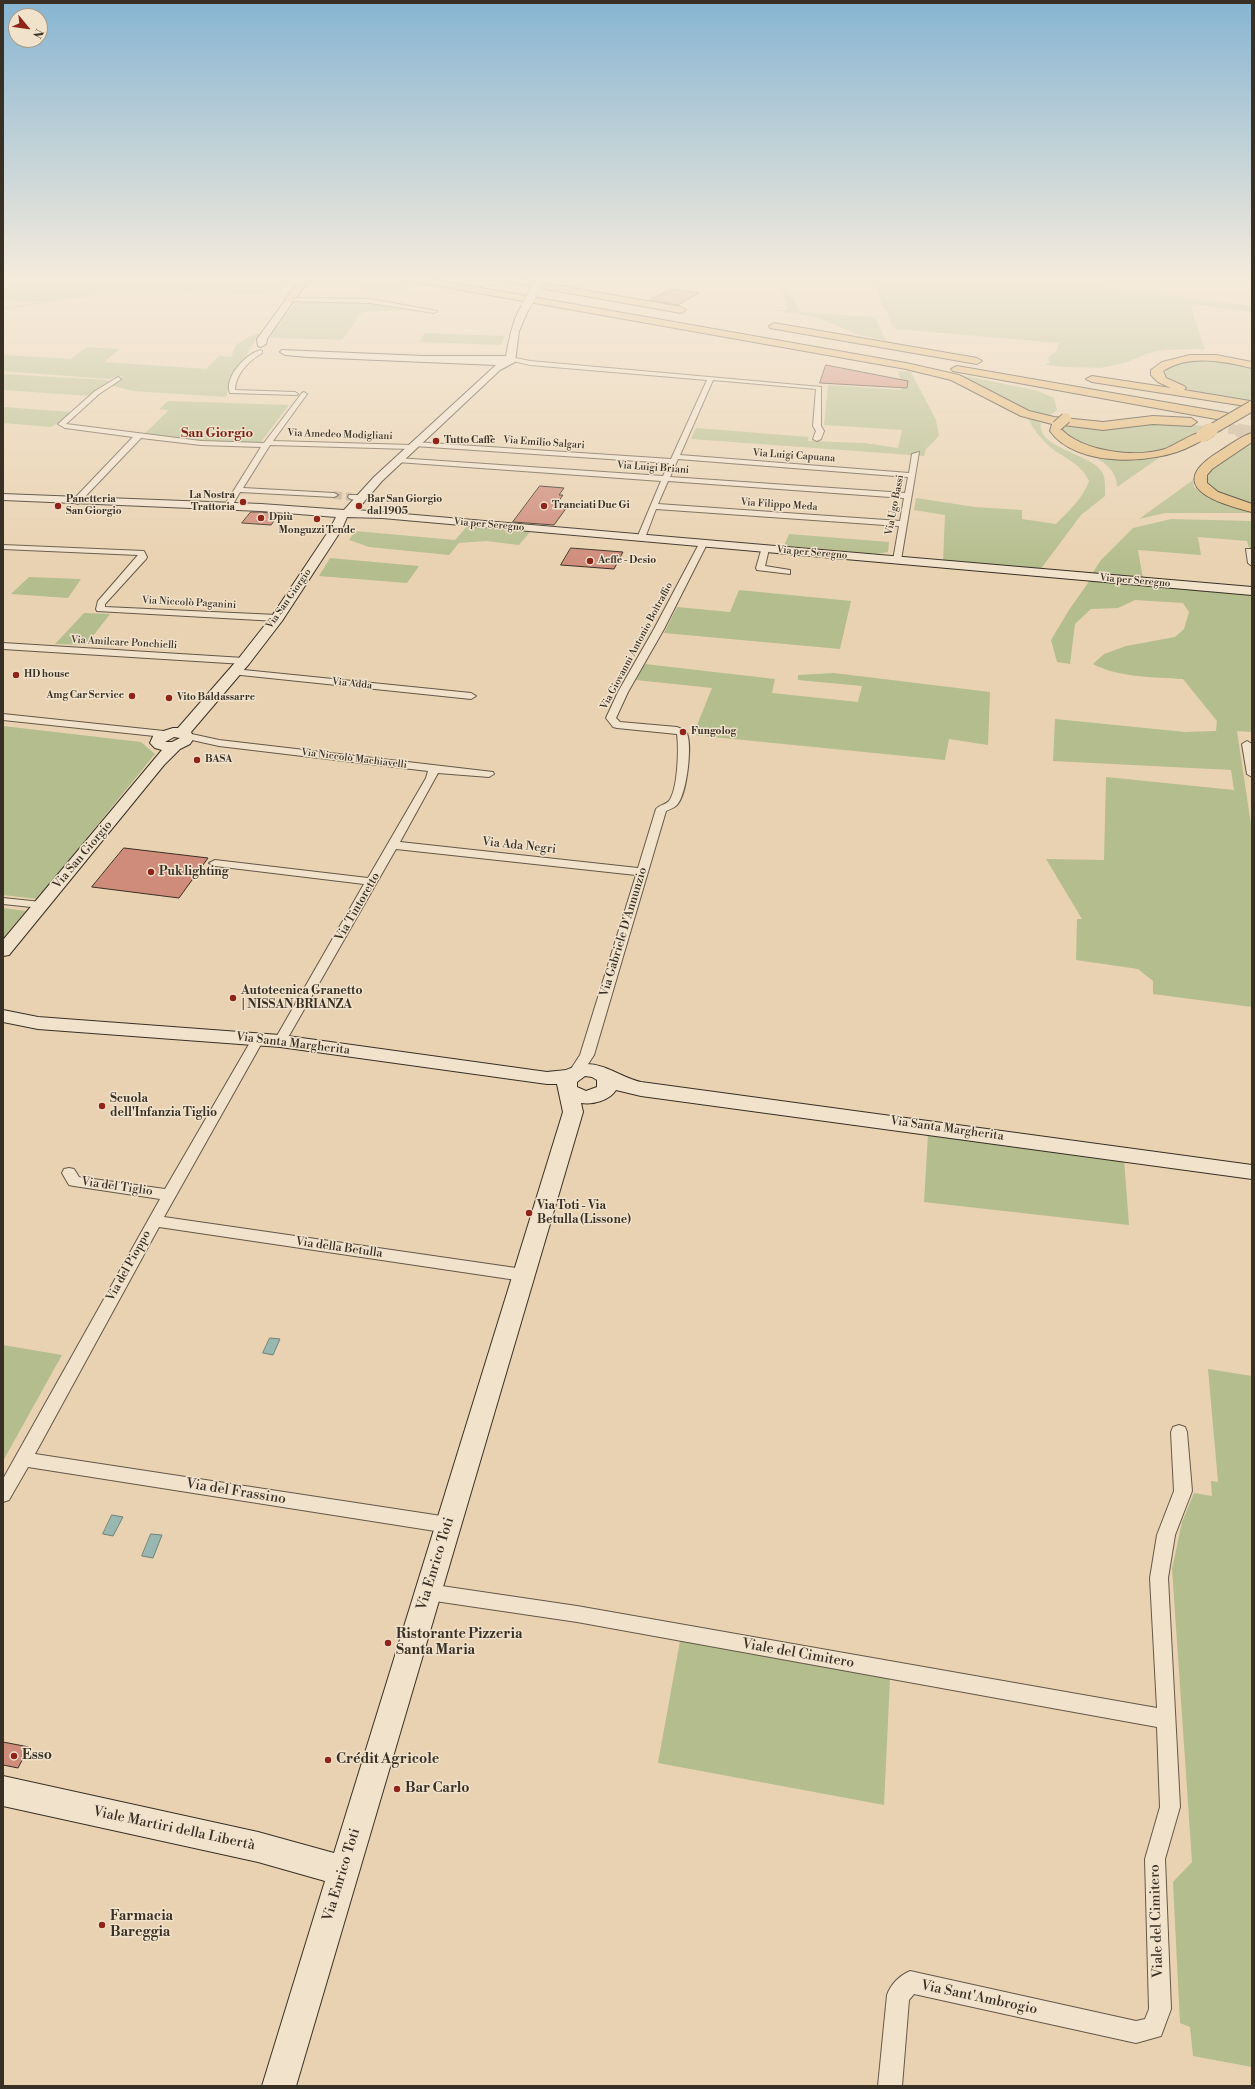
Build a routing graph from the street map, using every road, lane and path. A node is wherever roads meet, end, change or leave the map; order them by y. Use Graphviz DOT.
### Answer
graph roads {
  1 [pos="238,373"];
  2 [pos="491,373"];
  3 [pos="659,373"];
  4 [pos="939,373"];
  5 [pos="980,373"];
  6 [pos="981,373"];
  7 [pos="1026,373"];
  8 [pos="1157,373"];
  9 [pos="1127,374"];
  10 [pos="711,378"];
  11 [pos="118,379"];
  12 [pos="1251,405"];
  13 [pos="1232,410"];
  14 [pos="1124,411"];
  15 [pos="1088,412"];
  16 [pos="1137,412"];
  17 [pos="1191,422"];
  18 [pos="1213,426"];
  19 [pos="139,435"];
  20 [pos="817,439"];
  21 [pos="1246,441"];
  22 [pos="268,444"];
  23 [pos="413,446"];
  24 [pos="916,454"];
  25 [pos="674,459"];
  26 [pos="397,460"];
  27 [pos="912,475"];
  28 [pos="667,478"];
  29 [pos="239,490"];
  30 [pos="334,496"];
  31 [pos="908,496"];
  32 [pos="3,498"];
  33 [pos="75,502"];
  34 [pos="228,506"];
  35 [pos="653,506"];
  36 [pos="1252,508"];
  37 [pos="346,515"];
  38 [pos="902,524"];
  39 [pos="641,538"];
  40 [pos="703,544"];
  41 [pos="3,546"];
  42 [pos="765,549"];
  43 [pos="1249,551"];
  44 [pos="896,560"];
  45 [pos="1252,563"];
  46 [pos="787,572"];
  47 [pos="1252,591"];
  48 [pos="277,618"];
  49 [pos="3,646"];
  50 [pos="244,661"];
  51 [pos="234,672"];
  52 [pos="471,696"];
  53 [pos="3,717"];
  54 [pos="172,741"];
  55 [pos="1247,744"];
  56 [pos="433,770"];
  57 [pos="489,774"];
  58 [pos="1252,774"];
  59 [pos="661,809"];
  60 [pos="394,846"];
  61 [pos="215,863"];
  62 [pos="642,872"];
  63 [pos="372,882"];
  64 [pos="3,901"];
  65 [pos="41,905"];
  66 [pos="3,951"];
  67 [pos="3,1016"];
  68 [pos="38,1023"];
  69 [pos="3,1024"];
  70 [pos="258,1039"];
  71 [pos="280,1041"];
  72 [pos="583,1083"];
  73 [pos="1252,1172"];
  74 [pos="69,1173"];
  75 [pos="169,1195"];
  76 [pos="154,1221"];
  77 [pos="523,1275"];
  78 [pos="1179,1432"];
  79 [pos="24,1459"];
  80 [pos="3,1495"];
  81 [pos="448,1525"];
  82 [pos="428,1592"];
  83 [pos="1167,1719"];
  84 [pos="3,1792"];
  85 [pos="343,1871"];
  86 [pos="1153,2028"];
  87 [pos="279,2086"];
  88 [pos="890,2086"];
  1 -- 22 [label="street"];
  2 -- 23 [label="street"];
  3 -- 10 [label="street"];
  4 -- 17 [label="highway"];
  5 -- 16 [label="highway"];
  6 -- 13 [label="highway"];
  7 -- 13 [label="highway"];
  8 -- 13 [label="highway"];
  9 -- 13 [label="highway"];
  10 -- 20 [label="street"];
  10 -- 25 [label="street"];
  11 -- 19 [label="street, Via Amedeo Modigliani"];
  12 -- 13 [label="highway"];
  12 -- 15 [label="highway, bridge"];
  14 -- 16 [label="highway"];
  16 -- 17 [label="highway"];
  17 -- 18 [label="highway"];
  19 -- 22 [label="street, Via Amedeo Modigliani"];
  19 -- 33 [label="street"];
  21 -- 36 [label="highway"];
  22 -- 23 [label="street, Via Amedeo Modigliani"];
  22 -- 29 [label="street"];
  23 -- 25 [label="street, Via Emilio Salgari"];
  23 -- 26 [label="street"];
  24 -- 27 [label="street, Via Ugo Bassi"];
  25 -- 27 [label="street, Via Luigi Capuana"];
  25 -- 28 [label="street"];
  26 -- 28 [label="street, Via Luigi Briani"];
  26 -- 37 [label="street"];
  27 -- 31 [label="street, Via Ugo Bassi"];
  28 -- 31 [label="street, Via Luigi Briani"];
  28 -- 35 [label="street"];
  29 -- 30 [label="street"];
  29 -- 34 [label="street"];
  31 -- 38 [label="street, Via Ugo Bassi"];
  32 -- 33 [label="street, Via per Seregno"];
  33 -- 34 [label="street, Via per Seregno"];
  34 -- 37 [label="street, Via per Seregno"];
  35 -- 38 [label="street, Via Filippo Meda"];
  35 -- 39 [label="street"];
  37 -- 39 [label="street, Via per Seregno"];
  37 -- 48 [label="street, Via San Giorgio"];
  38 -- 44 [label="street, Via Ugo Bassi"];
  39 -- 40 [label="street, Via per Seregno"];
  40 -- 42 [label="street, Via per Seregno"];
  40 -- 59 [label="street, Via Giovanni Antonio Boltraffio"];
  41 -- 48 [label="street, Via Niccolò Paganini"];
  42 -- 44 [label="street, Via per Seregno"];
  42 -- 46 [label="street"];
  43 -- 45 [label="street"];
  44 -- 47 [label="street, Via per Seregno"];
  48 -- 50 [label="street, Via San Giorgio"];
  49 -- 50 [label="street, Via Amilcare Ponchielli"];
  50 -- 51 [label="street, Via San Giorgio"];
  51 -- 52 [label="street, Via Adda"];
  51 -- 54 [label="street, Via San Giorgio"];
  53 -- 54 [label="street"];
  54 -- 56 [label="street, Via Niccolò Machiavelli"];
  54 -- 65 [label="street, Via San Giorgio"];
  55 -- 58 [label="street"];
  56 -- 57 [label="street, Via Niccolò Machiavelli"];
  56 -- 60 [label="street, Via Tintoretto"];
  59 -- 62 [label="street, Via Gabriele D'Annunzio"];
  60 -- 62 [label="street, Via Ada Negri"];
  60 -- 63 [label="street, Via Tintoretto"];
  61 -- 63 [label="street"];
  62 -- 72 [label="street, Via Gabriele D'Annunzio"];
  63 -- 71 [label="street, Via Tintoretto"];
  64 -- 65 [label="street"];
  65 -- 66 [label="street, Via San Giorgio"];
  67 -- 68 [label="street, Via Santa Margherita"];
  68 -- 69 [label="street, Via Santa Margherita"];
  68 -- 70 [label="street, Via Santa Margherita"];
  70 -- 71 [label="street, Via Santa Margherita"];
  70 -- 75 [label="street, Via del Pioppo"];
  71 -- 72 [label="street, Via Santa Margherita"];
  72 -- 73 [label="street, Via Santa Margherita"];
  72 -- 77 [label="street, Via Enrico Toti"];
  74 -- 75 [label="street, Via del Tiglio"];
  75 -- 76 [label="street, Via del Pioppo"];
  76 -- 77 [label="street, Via della Betulla"];
  76 -- 79 [label="street, Via del Pioppo"];
  77 -- 81 [label="street, Via Enrico Toti"];
  78 -- 83 [label="street, Viale del Cimitero"];
  79 -- 80 [label="street, Via del Pioppo"];
  79 -- 81 [label="street, Via del Frassino"];
  81 -- 82 [label="street, Via Enrico Toti"];
  82 -- 83 [label="street, Viale del Cimitero"];
  82 -- 85 [label="street, Via Enrico Toti"];
  83 -- 86 [label="street, Viale del Cimitero"];
  84 -- 85 [label="street, Viale Martiri della Libertà"];
  85 -- 87 [label="street, Via Enrico Toti"];
  86 -- 88 [label="street, Via Sant'Ambrogio"];
}
